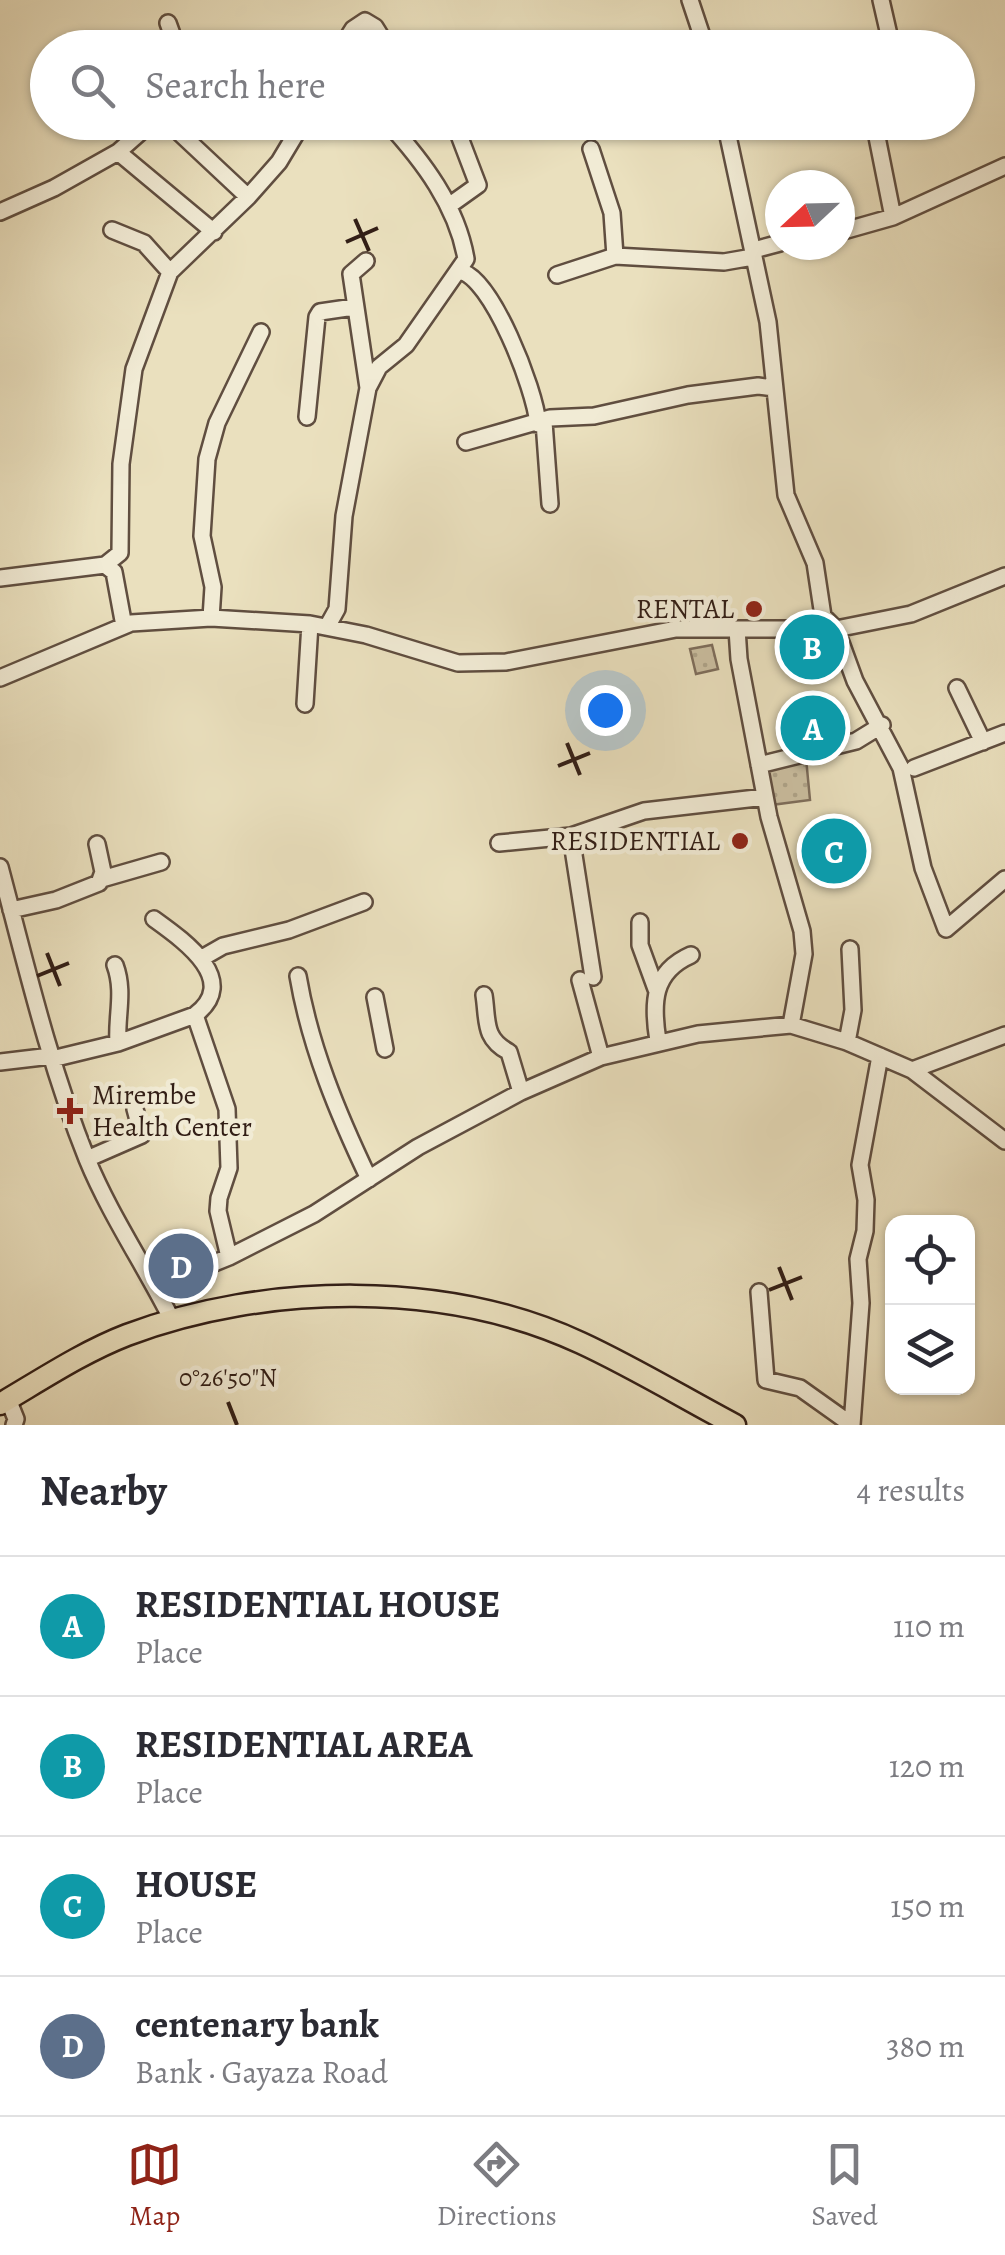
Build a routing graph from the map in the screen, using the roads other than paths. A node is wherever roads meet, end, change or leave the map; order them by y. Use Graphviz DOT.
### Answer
graph roads {
  1 [pos="690,0"];
  2 [pos="881,0"];
  3 [pos="168,24"];
  4 [pos="170,30"];
  5 [pos="351,30"];
  6 [pos="376,30"];
  7 [pos="700,30"];
  8 [pos="888,30"];
  9 [pos="132,140"];
  10 [pos="187,140"];
  11 [pos="292,140"];
  12 [pos="401,140"];
  13 [pos="461,140"];
  14 [pos="728,140"];
  15 [pos="878,140"];
  16 [pos="591,148"];
  17 [pos="118,152"];
  18 [pos="1004,170"];
  19 [pos="248,197"];
  20 [pos="450,205"];
  21 [pos="0,212"];
  22 [pos="893,217"];
  23 [pos="855,228"];
  24 [pos="112,230"];
  25 [pos="214,232"];
  26 [pos="765,248"];
  27 [pos="750,254"];
  28 [pos="614,256"];
  29 [pos="366,261"];
  30 [pos="458,271"];
  31 [pos="170,272"];
  32 [pos="557,275"];
  33 [pos="354,307"];
  34 [pos="261,332"];
  35 [pos="368,388"];
  36 [pos="774,388"];
  37 [pos="306,417"];
  38 [pos="541,423"];
  39 [pos="466,442"];
  40 [pos="550,504"];
  41 [pos="105,565"];
  42 [pos="1005,576"];
  43 [pos="0,578"];
  44 [pos="211,618"];
  45 [pos="318,625"];
  46 [pos="124,626"];
  47 [pos="736,629"];
  48 [pos="836,630"];
  49 [pos="0,678"];
  50 [pos="957,688"];
  51 [pos="305,704"];
  52 [pos="882,726"];
  53 [pos="1005,733"];
  54 [pos="983,742"];
  55 [pos="759,765"];
  56 [pos="914,768"];
  57 [pos="765,797"];
  58 [pos="572,836"];
  59 [pos="499,842"];
  60 [pos="96,844"];
  61 [pos="160,862"];
  62 [pos="0,867"];
  63 [pos="1005,879"];
  64 [pos="102,880"];
  65 [pos="364,902"];
  66 [pos="11,910"];
  67 [pos="154,919"];
  68 [pos="640,922"];
  69 [pos="850,949"];
  70 [pos="691,955"];
  71 [pos="202,958"];
  72 [pos="115,965"];
  73 [pos="298,976"];
  74 [pos="656,989"];
  75 [pos="484,994"];
  76 [pos="375,997"];
  77 [pos="195,1015"];
  78 [pos="792,1025"];
  79 [pos="1005,1036"];
  80 [pos="658,1041"];
  81 [pos="848,1042"];
  82 [pos="118,1044"];
  83 [pos="385,1049"];
  84 [pos="880,1056"];
  85 [pos="51,1057"];
  86 [pos="601,1058"];
  87 [pos="0,1062"];
  88 [pos="912,1070"];
  89 [pos="520,1092"];
  90 [pos="135,1108"];
  91 [pos="1005,1142"];
  92 [pos="87,1160"];
  93 [pos="369,1179"];
  94 [pos="228,1257"];
  95 [pos="155,1287"];
  96 [pos="759,1292"];
  97 [pos="165,1317"];
  98 [pos="4,1401"];
  99 [pos="14,1425"];
  100 [pos="736,1425"];
  1 -- 7 [label="street"];
  2 -- 8 [label="street"];
  3 -- 4 [label="street"];
  5 -- 6 [label="street"];
  9 -- 17 [label="street"];
  10 -- 19 [label="street"];
  11 -- 19 [label="street"];
  12 -- 20 [label="street"];
  13 -- 20 [label="street"];
  14 -- 27 [label="street"];
  15 -- 22 [label="street"];
  16 -- 28 [label="street"];
  17 -- 21 [label="street"];
  17 -- 25 [label="street"];
  18 -- 22 [label="street"];
  19 -- 25 [label="street"];
  20 -- 30 [label="street"];
  22 -- 23 [label="street"];
  24 -- 31 [label="street"];
  25 -- 31 [label="street"];
  26 -- 27 [label="street"];
  27 -- 28 [label="street"];
  27 -- 36 [label="street"];
  28 -- 32 [label="street"];
  29 -- 33 [label="street"];
  30 -- 35 [label="street"];
  30 -- 38 [label="street"];
  31 -- 41 [label="street"];
  33 -- 35 [label="street"];
  33 -- 37 [label="street"];
  34 -- 44 [label="street"];
  35 -- 45 [label="street"];
  36 -- 38 [label="street"];
  36 -- 48 [label="street"];
  38 -- 39 [label="street"];
  38 -- 40 [label="street"];
  41 -- 43 [label="street"];
  41 -- 46 [label="street"];
  42 -- 48 [label="street"];
  44 -- 45 [label="street"];
  44 -- 46 [label="street"];
  45 -- 47 [label="street"];
  45 -- 51 [label="street"];
  46 -- 49 [label="street"];
  47 -- 48 [label="street"];
  47 -- 55 [label="street"];
  48 -- 52 [label="street"];
  50 -- 54 [label="street"];
  52 -- 55 [label="street"];
  52 -- 63 [label="street"];
  53 -- 54 [label="street"];
  54 -- 56 [label="street"];
  55 -- 57 [label="street"];
  57 -- 58 [label="street"];
  57 -- 78 [label="street"];
  58 -- 59 [label="street"];
  58 -- 86 [label="street"];
  60 -- 64 [label="street"];
  61 -- 64 [label="street"];
  62 -- 66 [label="street"];
  64 -- 66 [label="street"];
  65 -- 71 [label="street"];
  66 -- 85 [label="street"];
  67 -- 71 [label="street"];
  68 -- 74 [label="street"];
  69 -- 81 [label="street"];
  70 -- 74 [label="street"];
  71 -- 77 [label="street"];
  72 -- 82 [label="street"];
  73 -- 93 [label="street"];
  74 -- 80 [label="street"];
  75 -- 89 [label="street"];
  76 -- 83 [label="street"];
  77 -- 82 [label="street"];
  77 -- 94 [label="street"];
  78 -- 80 [label="street"];
  78 -- 81 [label="street"];
  79 -- 88 [label="street"];
  80 -- 86 [label="street"];
  81 -- 84 [label="street"];
  82 -- 85 [label="street"];
  84 -- 88 [label="street"];
  84 -- 96 [label="street"];
  85 -- 87 [label="street"];
  85 -- 92 [label="street"];
  86 -- 89 [label="street"];
  88 -- 91 [label="street"];
  89 -- 93 [label="street"];
  90 -- 92 [label="street"];
  92 -- 95 [label="street"];
  93 -- 94 [label="street"];
  94 -- 95 [label="street"];
  95 -- 97 [label="street"];
  97 -- 98 [label="main road"];
  97 -- 100 [label="main road"];
  98 -- 99 [label="street"];
}
